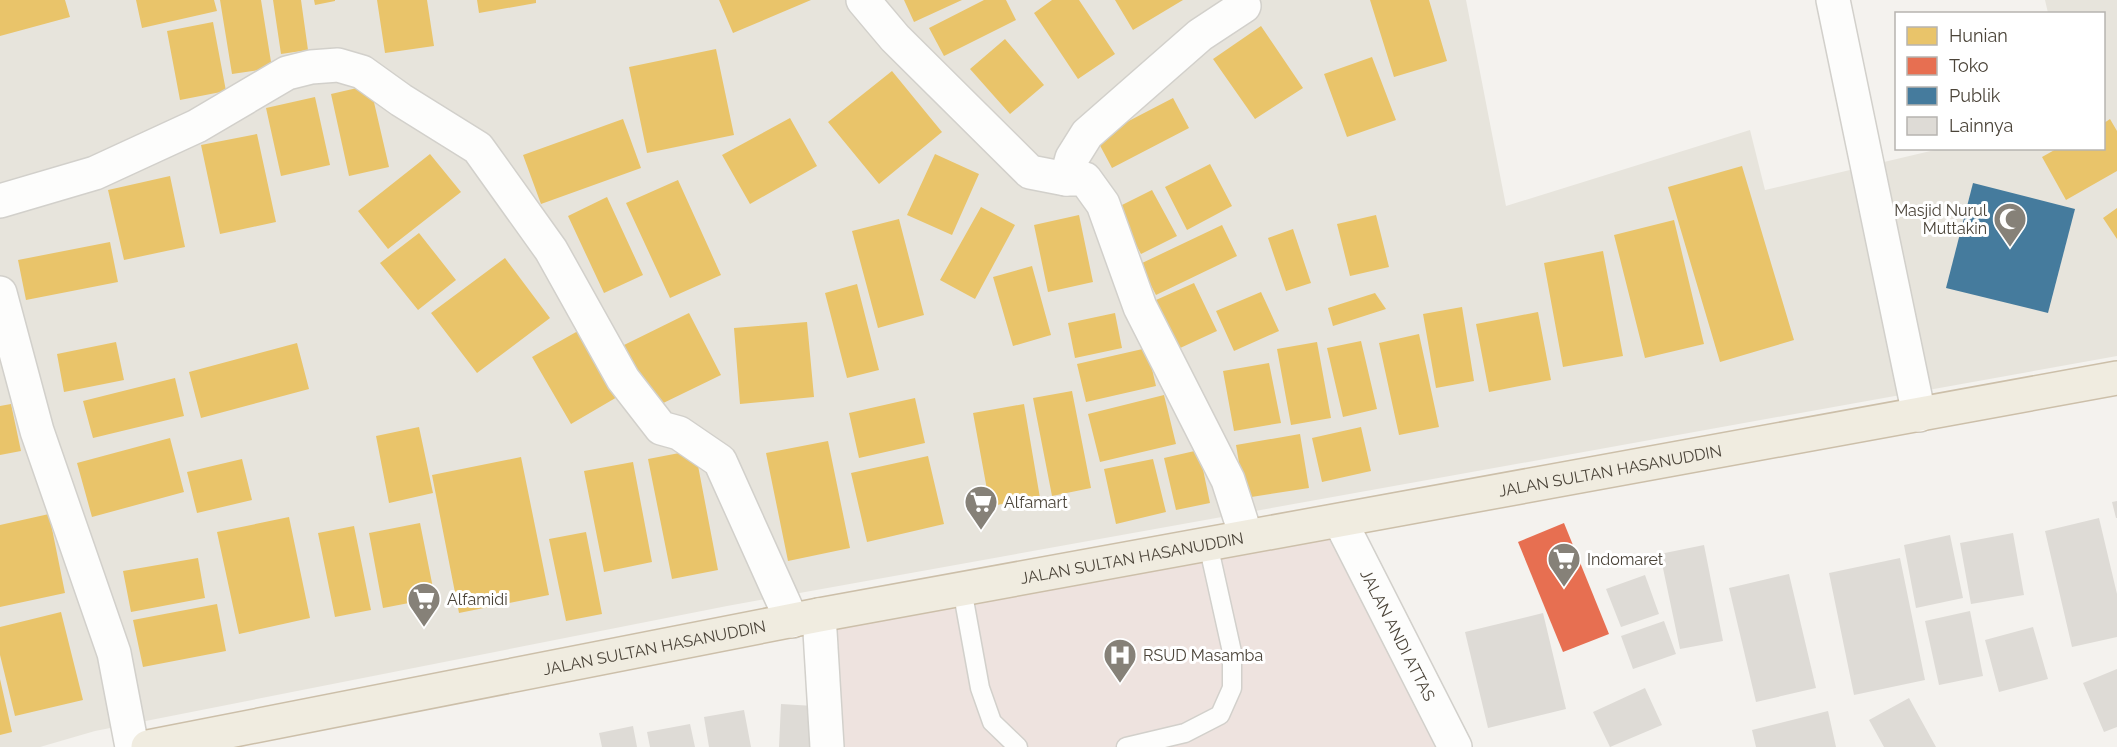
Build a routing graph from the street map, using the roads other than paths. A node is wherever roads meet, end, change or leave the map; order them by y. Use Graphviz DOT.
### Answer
graph roads {
  1 [pos="863,0"];
  2 [pos="1833,0"];
  3 [pos="1244,6"];
  4 [pos="1066,179"];
  5 [pos="0,201"];
  6 [pos="0,293"];
  7 [pos="2117,378"];
  8 [pos="1919,415"];
  9 [pos="1340,521"];
  10 [pos="1246,536"];
  11 [pos="1208,544"];
  12 [pos="962,589"];
  13 [pos="806,618"];
  14 [pos="132,747"];
  15 [pos="148,747"];
  16 [pos="827,747"];
  17 [pos="1018,747"];
  18 [pos="1126,747"];
  19 [pos="1455,747"];
  1 -- 4 [label="street"];
  2 -- 8 [label="street"];
  3 -- 4 [label="street"];
  4 -- 10 [label="street"];
  5 -- 13 [label="street"];
  6 -- 14 [label="street"];
  7 -- 8 [label="highway, JALAN SULTAN HASANUDDIN"];
  8 -- 9 [label="highway, JALAN SULTAN HASANUDDIN"];
  9 -- 10 [label="highway, JALAN SULTAN HASANUDDIN"];
  9 -- 19 [label="street, JALAN ANDI ATTAS"];
  10 -- 11 [label="highway, JALAN SULTAN HASANUDDIN"];
  11 -- 12 [label="highway, JALAN SULTAN HASANUDDIN"];
  11 -- 18 [label="lane"];
  12 -- 13 [label="highway, JALAN SULTAN HASANUDDIN"];
  12 -- 17 [label="lane"];
  13 -- 15 [label="highway, JALAN SULTAN HASANUDDIN"];
  13 -- 16 [label="street"];
}
